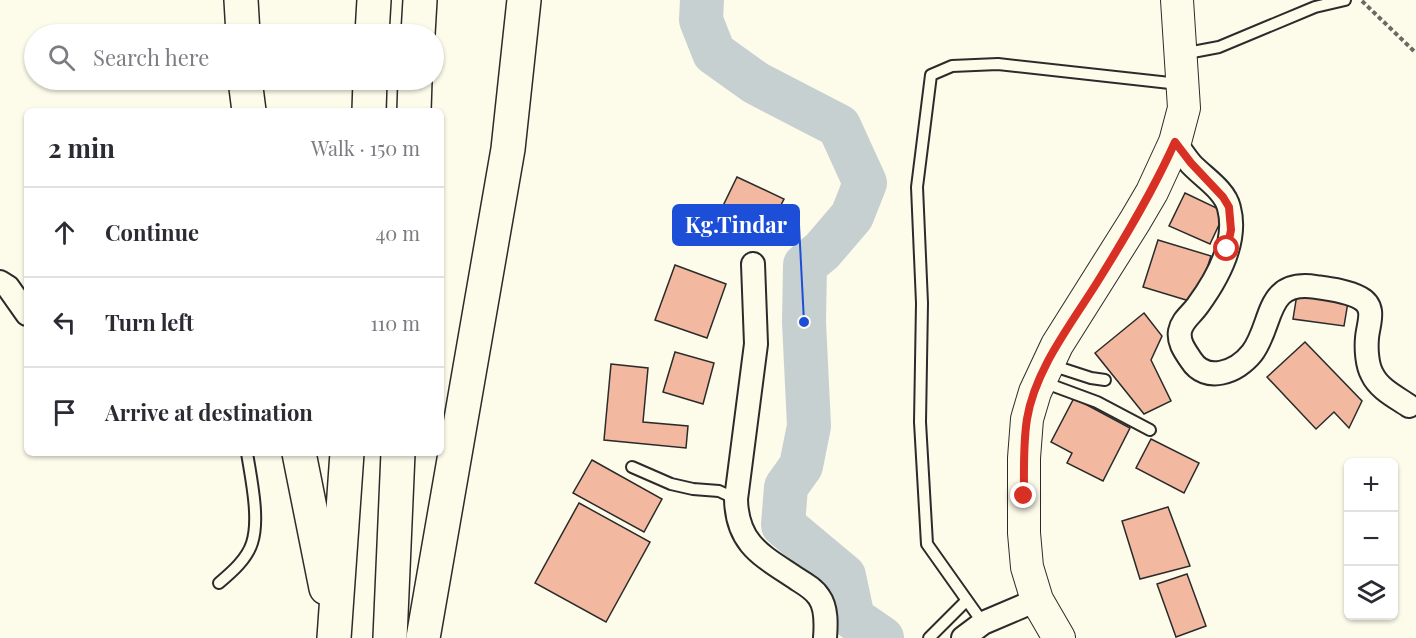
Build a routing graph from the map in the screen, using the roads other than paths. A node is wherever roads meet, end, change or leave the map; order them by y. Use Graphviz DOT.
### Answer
graph roads {
  1 [pos="241,0"];
  2 [pos="374,0"];
  3 [pos="420,0"];
  4 [pos="524,0"];
  5 [pos="1177,0"];
  6 [pos="1345,0"];
  7 [pos="242,24"];
  8 [pos="373,24"];
  9 [pos="419,24"];
  10 [pos="1182,54"];
  11 [pos="1184,85"];
  12 [pos="246,90"];
  13 [pos="370,90"];
  14 [pos="415,90"];
  15 [pos="249,108"];
  16 [pos="369,108"];
  17 [pos="414,108"];
  18 [pos="1175,142"];
  19 [pos="753,264"];
  20 [pos="0,282"];
  21 [pos="24,310"];
  22 [pos="1043,372"];
  23 [pos="1106,380"];
  24 [pos="1410,406"];
  25 [pos="1150,430"];
  26 [pos="248,456"];
  27 [pos="300,456"];
  28 [pos="347,456"];
  29 [pos="398,456"];
  30 [pos="632,467"];
  31 [pos="736,499"];
  32 [pos="219,583"];
  33 [pos="1037,600"];
  34 [pos="966,601"];
  35 [pos="983,623"];
  36 [pos="334,633"];
  37 [pos="390,638"];
  38 [pos="423,638"];
  39 [pos="825,638"];
  40 [pos="929,638"];
  41 [pos="963,638"];
  42 [pos="1059,638"];
  1 -- 7 [label="highway"];
  2 -- 8 [label="highway"];
  3 -- 9 [label="highway"];
  4 -- 38 [label="highway"];
  5 -- 10 [label="street"];
  6 -- 10 [label="lane"];
  10 -- 11 [label="street"];
  11 -- 18 [label="street"];
  11 -- 34 [label="lane"];
  12 -- 15 [label="highway"];
  13 -- 16 [label="highway"];
  14 -- 17 [label="highway"];
  18 -- 22 [label="street"];
  18 -- 24 [label="street"];
  19 -- 31 [label="street"];
  20 -- 21 [label="street"];
  22 -- 23 [label="lane"];
  22 -- 25 [label="lane"];
  22 -- 33 [label="street"];
  26 -- 32 [label="lane"];
  27 -- 36 [label="highway"];
  28 -- 36 [label="highway"];
  29 -- 37 [label="highway"];
  30 -- 31 [label="lane"];
  31 -- 39 [label="street"];
  33 -- 35 [label="street"];
  33 -- 42 [label="street"];
  34 -- 35 [label="lane"];
  34 -- 40 [label="lane"];
  35 -- 41 [label="street"];
}
